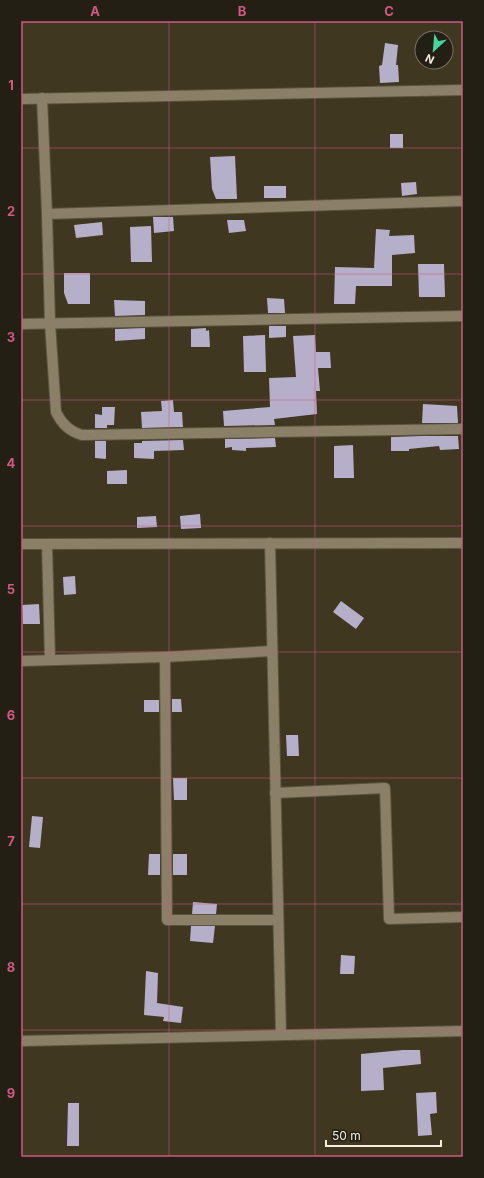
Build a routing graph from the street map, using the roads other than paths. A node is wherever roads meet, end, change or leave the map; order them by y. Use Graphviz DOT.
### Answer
graph roads {
  1 [pos="463,90"];
  2 [pos="21,98"];
  3 [pos="42,98"];
  4 [pos="463,201"];
  5 [pos="47,214"];
  6 [pos="463,316"];
  7 [pos="50,323"];
  8 [pos="21,324"];
  9 [pos="463,429"];
  10 [pos="270,543"];
  11 [pos="463,543"];
  12 [pos="21,544"];
  13 [pos="47,544"];
  14 [pos="272,651"];
  15 [pos="165,657"];
  16 [pos="50,660"];
  17 [pos="21,661"];
  18 [pos="275,793"];
  19 [pos="463,917"];
  20 [pos="278,920"];
  21 [pos="463,1031"];
  22 [pos="281,1035"];
  23 [pos="21,1041"];
  1 -- 3 [label="street"];
  2 -- 3 [label="street"];
  3 -- 5 [label="street"];
  4 -- 5 [label="street"];
  5 -- 7 [label="street"];
  6 -- 7 [label="street"];
  7 -- 8 [label="street"];
  7 -- 9 [label="street"];
  10 -- 11 [label="street"];
  10 -- 13 [label="street"];
  10 -- 14 [label="street"];
  12 -- 13 [label="street"];
  13 -- 16 [label="street"];
  14 -- 15 [label="street"];
  14 -- 18 [label="street"];
  15 -- 16 [label="street"];
  15 -- 20 [label="street"];
  16 -- 17 [label="street"];
  18 -- 19 [label="street"];
  18 -- 20 [label="street"];
  20 -- 22 [label="street"];
  21 -- 22 [label="street"];
  22 -- 23 [label="street"];
}
